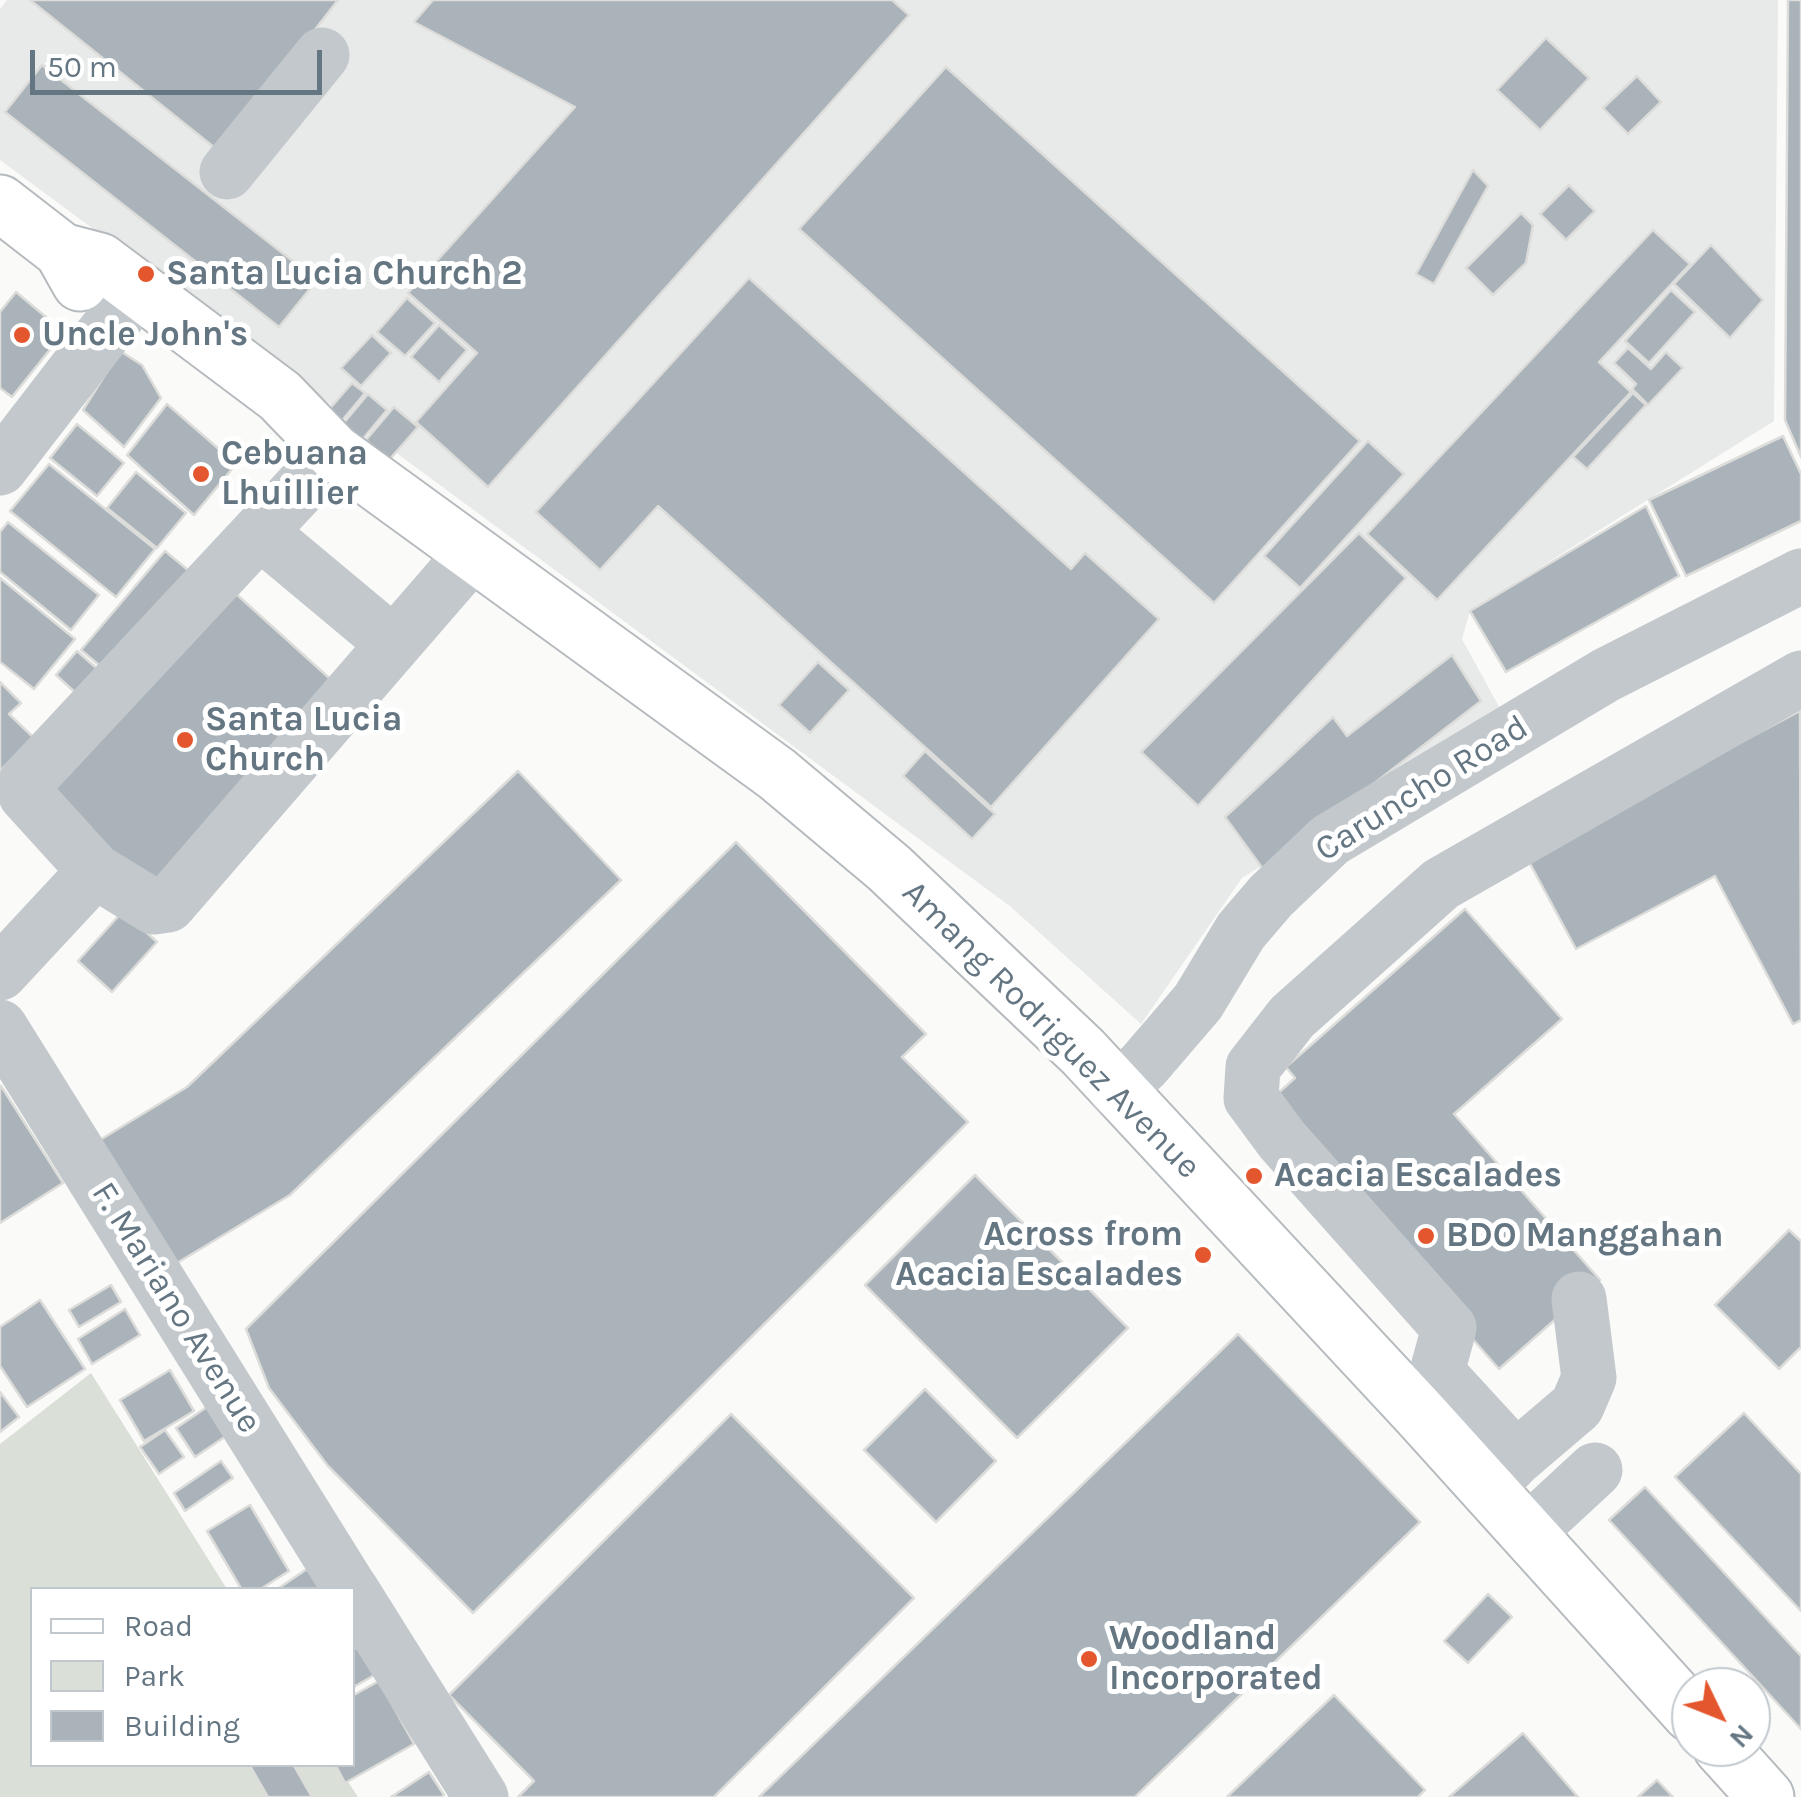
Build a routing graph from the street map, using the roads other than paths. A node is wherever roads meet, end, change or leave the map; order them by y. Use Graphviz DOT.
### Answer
graph roads {
  1 [pos="322,55"];
  2 [pos="227,172"];
  3 [pos="0,203"];
  4 [pos="62,251"];
  5 [pos="118,315"];
  6 [pos="328,448"];
  7 [pos="0,468"];
  8 [pos="261,532"];
  9 [pos="472,554"];
  10 [pos="1801,576"];
  11 [pos="394,644"];
  12 [pos="1801,678"];
  13 [pos="95,871"];
  14 [pos="0,973"];
  15 [pos="0,1027"];
  16 [pos="1116,1090"];
  17 [pos="1579,1299"];
  18 [pos="1428,1392"];
  19 [pos="1595,1470"];
  20 [pos="1501,1473"];
  21 [pos="1528,1532"];
  22 [pos="349,1587"];
  23 [pos="355,1596"];
  24 [pos="1671,1692"];
  25 [pos="1739,1767"];
  26 [pos="481,1797"];
  27 [pos="1766,1797"];
  1 -- 2 [label="street"];
  3 -- 4 [label="main road, Amang Rodriguez Avenue"];
  4 -- 5 [label="main road, Amang Rodriguez Avenue"];
  4 -- 6 [label="main road, Amang Rodriguez Avenue"];
  5 -- 6 [label="main road, Amang Rodriguez Avenue"];
  5 -- 7 [label="street"];
  6 -- 8 [label="street"];
  6 -- 9 [label="main road, Amang Rodriguez Avenue"];
  8 -- 11 [label="street"];
  8 -- 13 [label="street"];
  9 -- 11 [label="street"];
  9 -- 16 [label="main road, Amang Rodriguez Avenue"];
  10 -- 16 [label="street, Caruncho Road"];
  11 -- 13 [label="street"];
  12 -- 18 [label="street"];
  13 -- 14 [label="street"];
  15 -- 22 [label="street, F. Mariano Avenue"];
  16 -- 18 [label="main road, Amang Rodriguez Avenue"];
  17 -- 20 [label="street"];
  18 -- 20 [label="main road, Amang Rodriguez Avenue"];
  19 -- 21 [label="street"];
  20 -- 21 [label="main road, Amang Rodriguez Avenue"];
  21 -- 24 [label="main road, Amang Rodriguez Avenue"];
  23 -- 26 [label="street, F. Mariano Avenue"];
  25 -- 27 [label="main road"];
}
